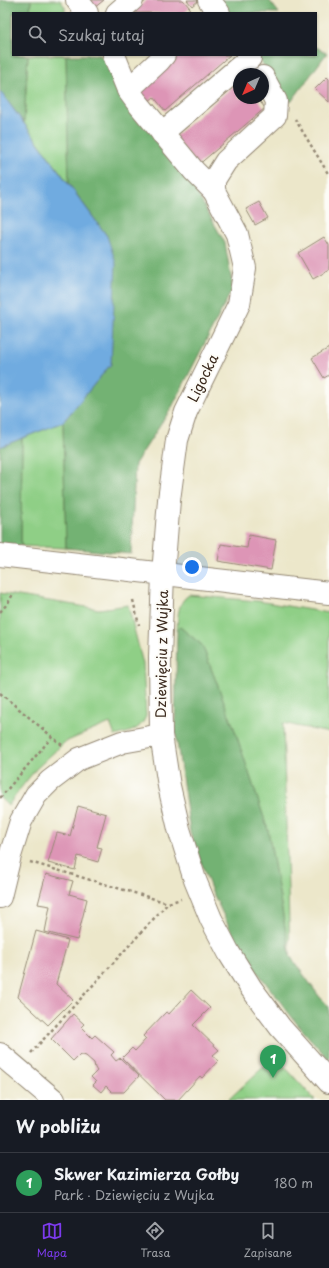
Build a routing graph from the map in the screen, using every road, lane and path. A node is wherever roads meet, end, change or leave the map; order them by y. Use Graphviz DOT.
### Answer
graph roads {
  1 [pos="77,0"];
  2 [pos="132,0"];
  3 [pos="86,12"];
  4 [pos="118,12"];
  5 [pos="114,56"];
  6 [pos="163,56"];
  7 [pos="253,62"];
  8 [pos="269,88"];
  9 [pos="128,90"];
  10 [pos="276,101"];
  11 [pos="162,133"];
  12 [pos="329,175"];
  13 [pos="214,191"];
  14 [pos="0,555"];
  15 [pos="163,574"];
  16 [pos="329,593"];
  17 [pos="13,594"];
  18 [pos="0,612"];
  19 [pos="0,693"];
  20 [pos="161,735"];
  21 [pos="52,737"];
  22 [pos="79,759"];
  23 [pos="0,798"];
  24 [pos="10,856"];
  25 [pos="188,896"];
  26 [pos="0,897"];
  27 [pos="168,903"];
  28 [pos="0,1054"];
  29 [pos="17,1068"];
  30 [pos="329,1082"];
  31 [pos="54,1100"];
  1 -- 3 [label="street"];
  2 -- 4 [label="street"];
  5 -- 9 [label="street, Ligocka"];
  6 -- 9 [label="street"];
  7 -- 11 [label="street"];
  8 -- 10 [label="street"];
  9 -- 11 [label="street, Ligocka"];
  10 -- 12 [label="path"];
  10 -- 13 [label="street"];
  11 -- 13 [label="street, Ligocka"];
  13 -- 15 [label="street, Ligocka"];
  14 -- 15 [label="street"];
  15 -- 16 [label="street"];
  15 -- 20 [label="street, Dziewięciu z Wujka"];
  17 -- 18 [label="path"];
  19 -- 21 [label="path"];
  20 -- 22 [label="street, Dziewięciu z Wujka"];
  20 -- 30 [label="street, Dziewięciu z Wujka"];
  21 -- 22 [label="path"];
  21 -- 23 [label="path"];
  22 -- 24 [label="street, Dziewięciu z Wujka"];
  24 -- 26 [label="street, Dziewięciu z Wujka"];
  24 -- 27 [label="path"];
  25 -- 27 [label="path"];
  27 -- 29 [label="path"];
  28 -- 29 [label="street"];
  29 -- 31 [label="street"];
}
